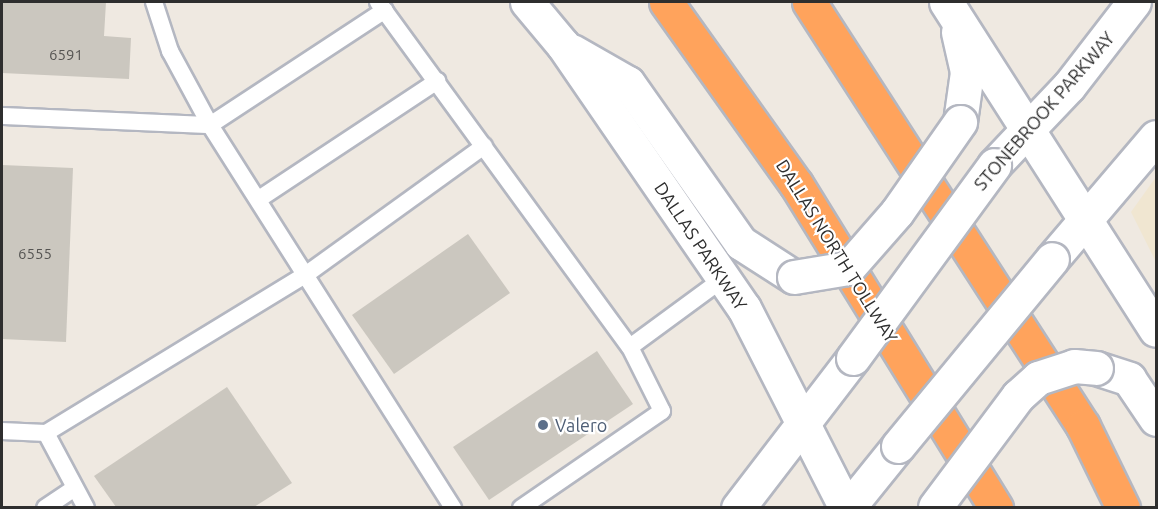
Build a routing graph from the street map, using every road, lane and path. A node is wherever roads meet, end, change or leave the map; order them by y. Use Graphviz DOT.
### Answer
graph roads {
  1 [pos="154,2"];
  2 [pos="527,2"];
  3 [pos="666,2"];
  4 [pos="809,2"];
  5 [pos="1134,2"];
  6 [pos="381,6"];
  7 [pos="950,7"];
  8 [pos="563,45"];
  9 [pos="437,81"];
  10 [pos="2,117"];
  11 [pos="210,124"];
  12 [pos="1028,128"];
  13 [pos="1156,137"];
  14 [pos="484,146"];
  15 [pos="259,199"];
  16 [pos="1085,219"];
  17 [pos="308,273"];
  18 [pos="724,278"];
  19 [pos="1156,330"];
  20 [pos="630,347"];
  21 [pos="1156,419"];
  22 [pos="806,422"];
  23 [pos="2,431"];
  24 [pos="46,433"];
  25 [pos="75,488"];
  26 [pos="45,507"];
  27 [pos="86,507"];
  28 [pos="453,507"];
  29 [pos="521,507"];
  30 [pos="738,507"];
  31 [pos="847,507"];
  32 [pos="935,507"];
  33 [pos="996,507"];
  34 [pos="1123,507"];
  1 -- 11 [label="lane"];
  2 -- 8 [label="main road, DALLAS PARKWAY"];
  3 -- 33 [label="highway, DALLAS NORTH TOLLWAY"];
  4 -- 34 [label="highway"];
  5 -- 12 [label="main road, STONEBROOK PARKWAY"];
  6 -- 9 [label="lane"];
  6 -- 11 [label="lane"];
  7 -- 8 [label="main road, bridge"];
  7 -- 12 [label="main road"];
  8 -- 18 [label="main road, DALLAS PARKWAY"];
  9 -- 14 [label="lane"];
  9 -- 15 [label="lane"];
  10 -- 11 [label="lane"];
  11 -- 15 [label="lane"];
  12 -- 16 [label="main road"];
  12 -- 22 [label="main road, STONEBROOK PARKWAY, bridge"];
  13 -- 16 [label="main road"];
  14 -- 17 [label="lane"];
  14 -- 20 [label="lane"];
  15 -- 17 [label="lane"];
  16 -- 19 [label="main road"];
  16 -- 31 [label="main road, bridge"];
  17 -- 24 [label="lane"];
  17 -- 28 [label="lane"];
  18 -- 20 [label="lane"];
  18 -- 22 [label="main road, DALLAS PARKWAY"];
  20 -- 29 [label="lane"];
  21 -- 32 [label="main road, bridge"];
  22 -- 30 [label="main road, STONEBROOK PARKWAY"];
  22 -- 31 [label="main road, DALLAS PARKWAY"];
  23 -- 24 [label="lane"];
  24 -- 25 [label="lane"];
  25 -- 26 [label="lane"];
  25 -- 27 [label="lane"];
}
